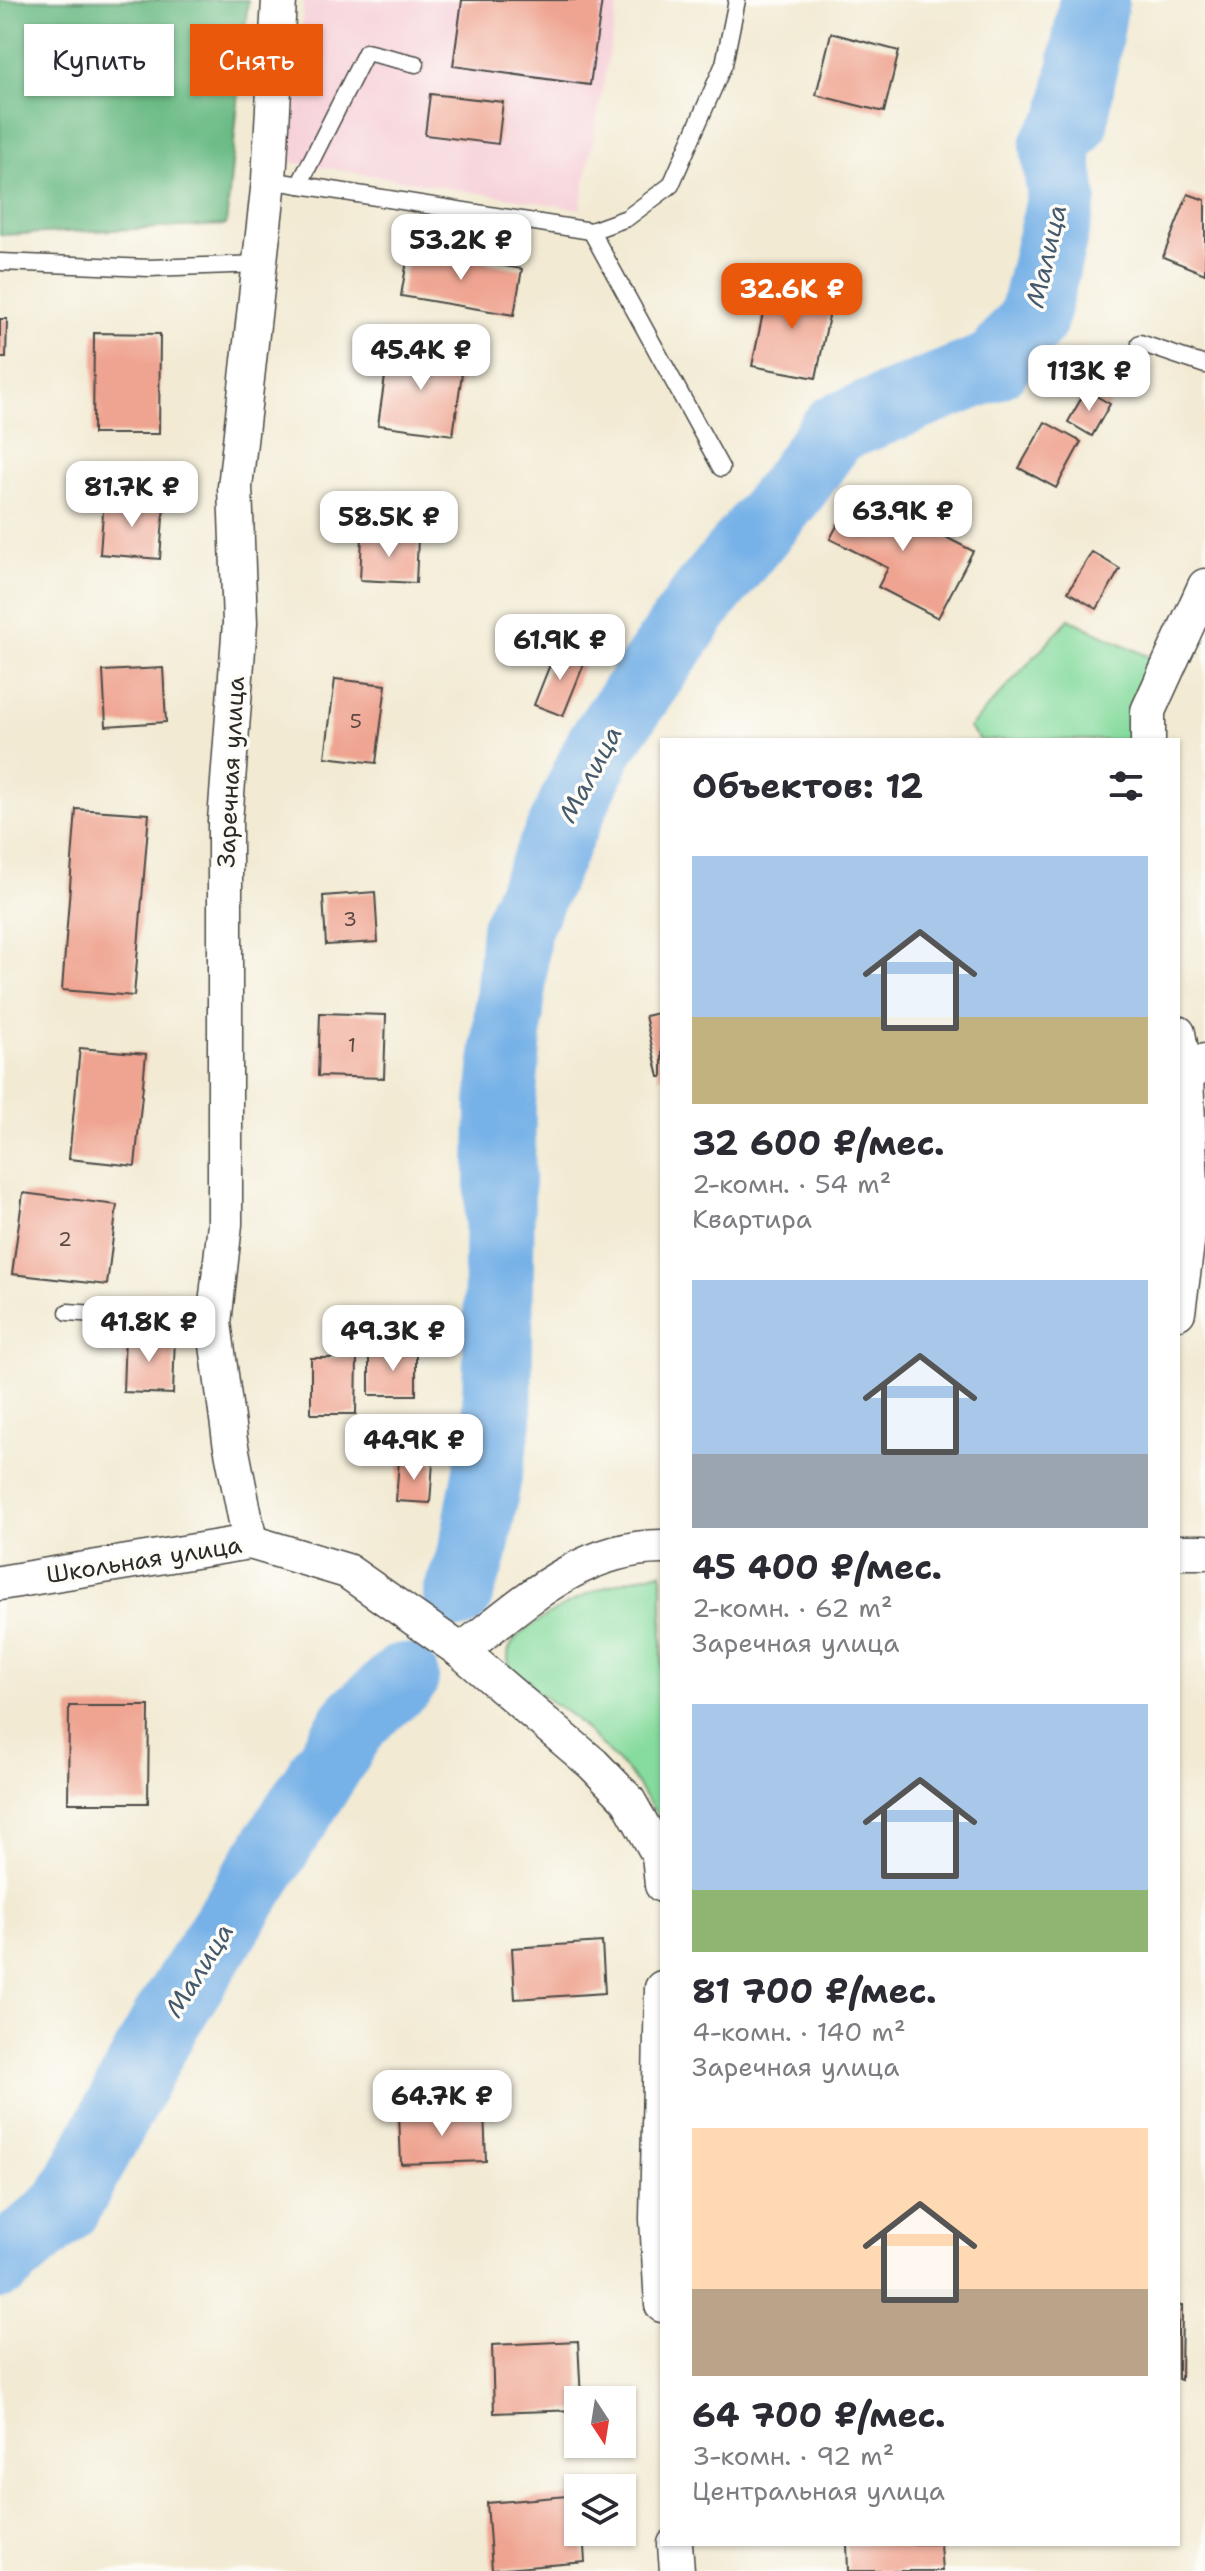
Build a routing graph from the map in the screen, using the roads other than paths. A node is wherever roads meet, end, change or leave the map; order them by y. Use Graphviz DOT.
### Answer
graph roads {
  1 [pos="279,0"];
  2 [pos="737,0"];
  3 [pos="416,64"];
  4 [pos="284,182"];
  5 [pos="591,231"];
  6 [pos="0,262"];
  7 [pos="260,264"];
  8 [pos="1140,343"];
  9 [pos="1205,365"];
  10 [pos="721,468"];
  11 [pos="1205,586"];
  12 [pos="1148,738"];
  13 [pos="1180,1037"];
  14 [pos="1195,1070"];
  15 [pos="1180,1297"];
  16 [pos="68,1312"];
  17 [pos="214,1323"];
  18 [pos="250,1542"];
  19 [pos="660,1547"];
  20 [pos="1180,1552"];
  21 [pos="1205,1552"];
  22 [pos="0,1583"];
  23 [pos="461,1651"];
  24 [pos="660,1865"];
  25 [pos="660,2080"];
  26 [pos="660,2271"];
  27 [pos="675,2546"];
  28 [pos="677,2571"];
  1 -- 4 [label="street, Заречная улица"];
  2 -- 5 [label="lane"];
  3 -- 4 [label="lane"];
  4 -- 5 [label="lane"];
  4 -- 7 [label="street, Заречная улица"];
  5 -- 10 [label="lane"];
  6 -- 7 [label="lane"];
  7 -- 17 [label="street, Заречная улица"];
  8 -- 9 [label="lane"];
  11 -- 12 [label="street"];
  13 -- 14 [label="street"];
  14 -- 15 [label="street"];
  16 -- 17 [label="lane"];
  17 -- 18 [label="street, Заречная улица"];
  18 -- 22 [label="street, Школьная улица"];
  18 -- 23 [label="street, Школьная улица"];
  19 -- 23 [label="street"];
  20 -- 21 [label="street"];
  23 -- 24 [label="street, Школьная улица"];
  25 -- 26 [label="street"];
  27 -- 28 [label="street"];
}
